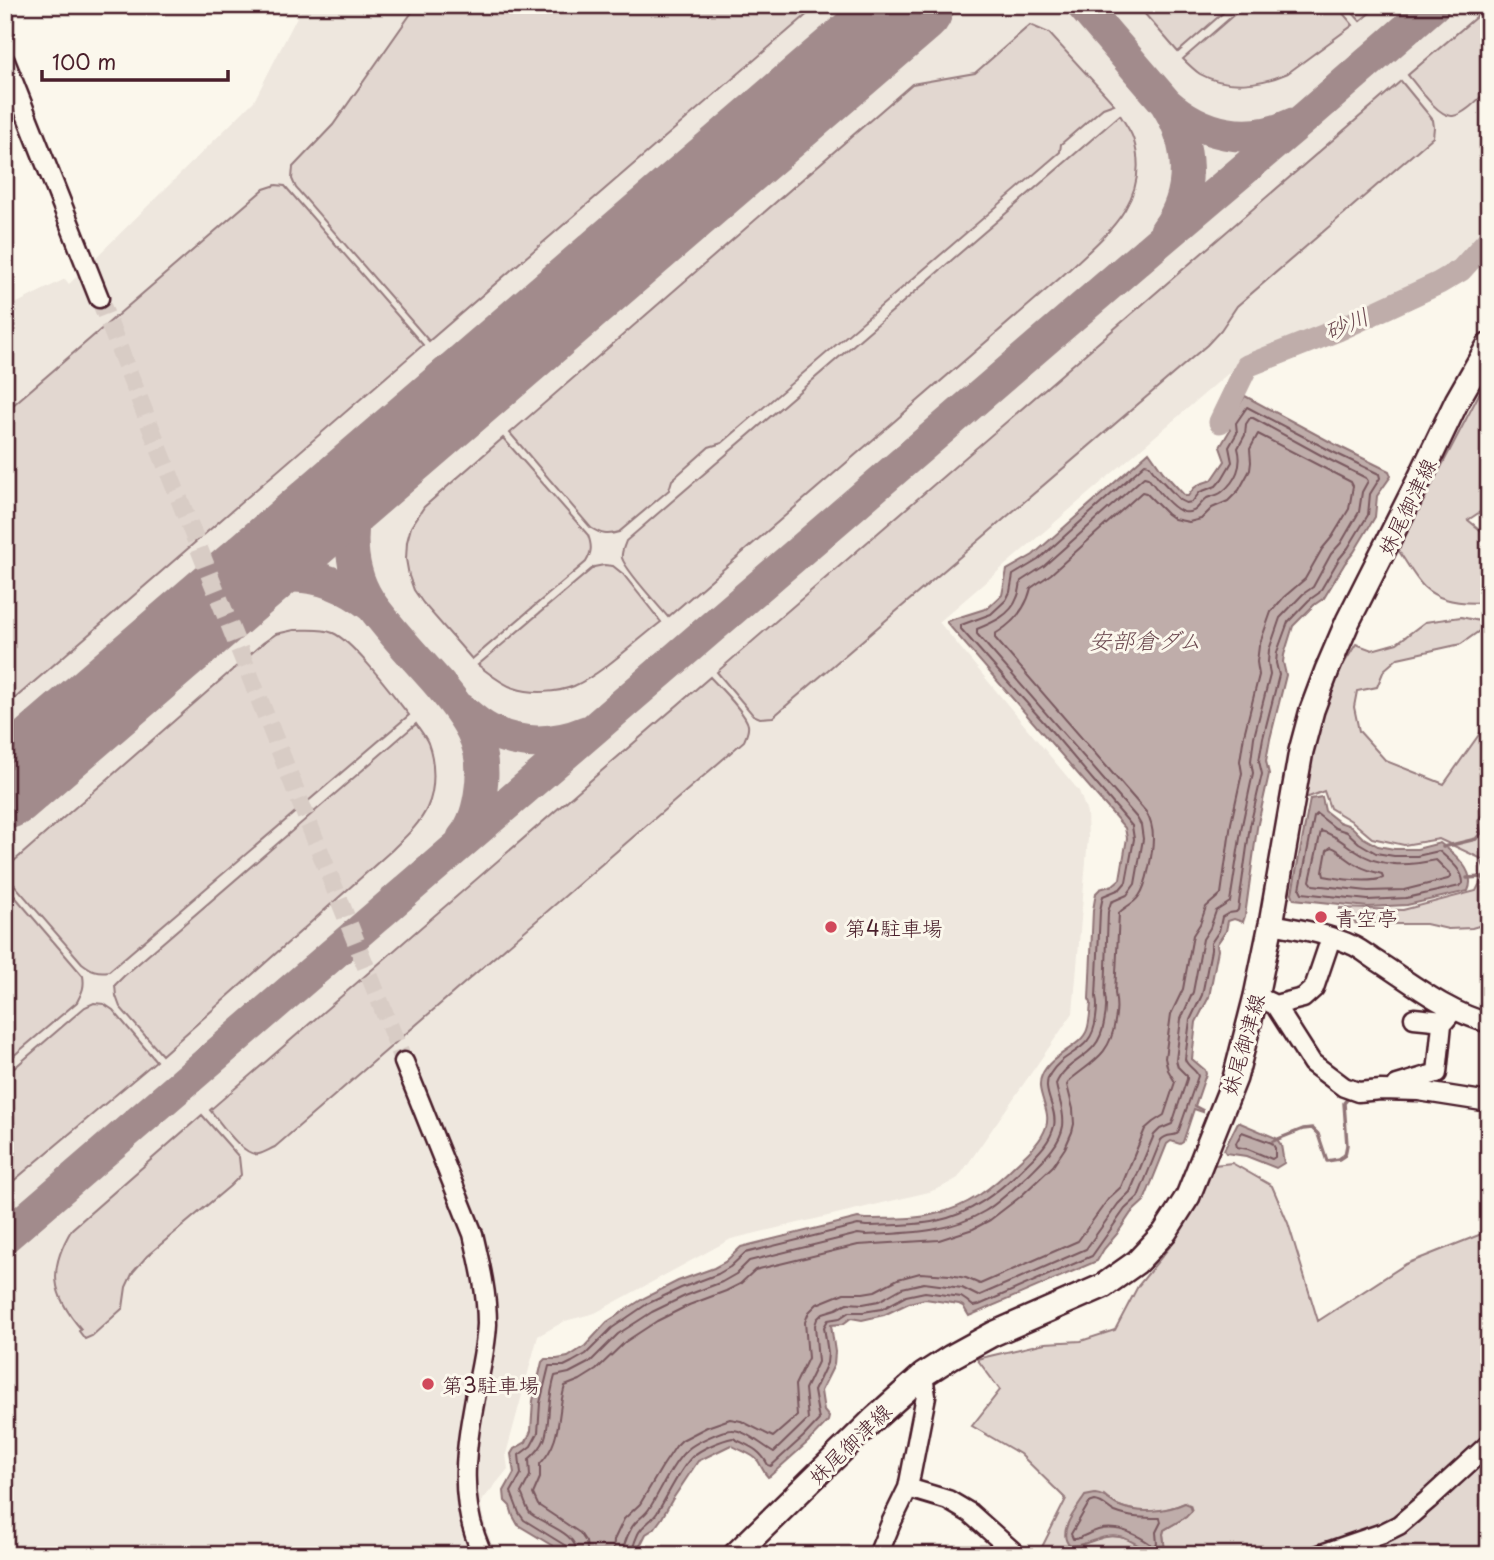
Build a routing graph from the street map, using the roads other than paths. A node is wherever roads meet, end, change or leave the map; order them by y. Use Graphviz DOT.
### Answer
graph roads {
  1 [pos="5,61"];
  2 [pos="99,298"];
  3 [pos="1489,345"];
  4 [pos="1271,924"];
  5 [pos="1331,938"];
  6 [pos="1265,1000"];
  7 [pos="1449,1016"];
  8 [pos="1414,1018"];
  9 [pos="1489,1023"];
  10 [pos="404,1062"];
  11 [pos="1381,1090"];
  12 [pos="1489,1102"];
  13 [pos="923,1376"];
  14 [pos="1489,1444"];
  15 [pos="908,1488"];
  16 [pos="483,1555"];
  17 [pos="735,1555"];
  18 [pos="878,1555"];
  19 [pos="1017,1555"];
  20 [pos="1319,1555"];
  1 -- 2 [label="street"];
  3 -- 4 [label="main road, 妹尾御津線"];
  4 -- 5 [label="street"];
  4 -- 6 [label="main road, 妹尾御津線"];
  5 -- 6 [label="street"];
  5 -- 7 [label="street"];
  6 -- 11 [label="street"];
  6 -- 13 [label="main road, 妹尾御津線"];
  7 -- 8 [label="street"];
  7 -- 9 [label="street"];
  7 -- 11 [label="street"];
  10 -- 16 [label="street"];
  11 -- 12 [label="street"];
  13 -- 15 [label="street"];
  13 -- 17 [label="main road, 妹尾御津線"];
  14 -- 20 [label="street"];
  15 -- 18 [label="street"];
  15 -- 19 [label="street"];
}
